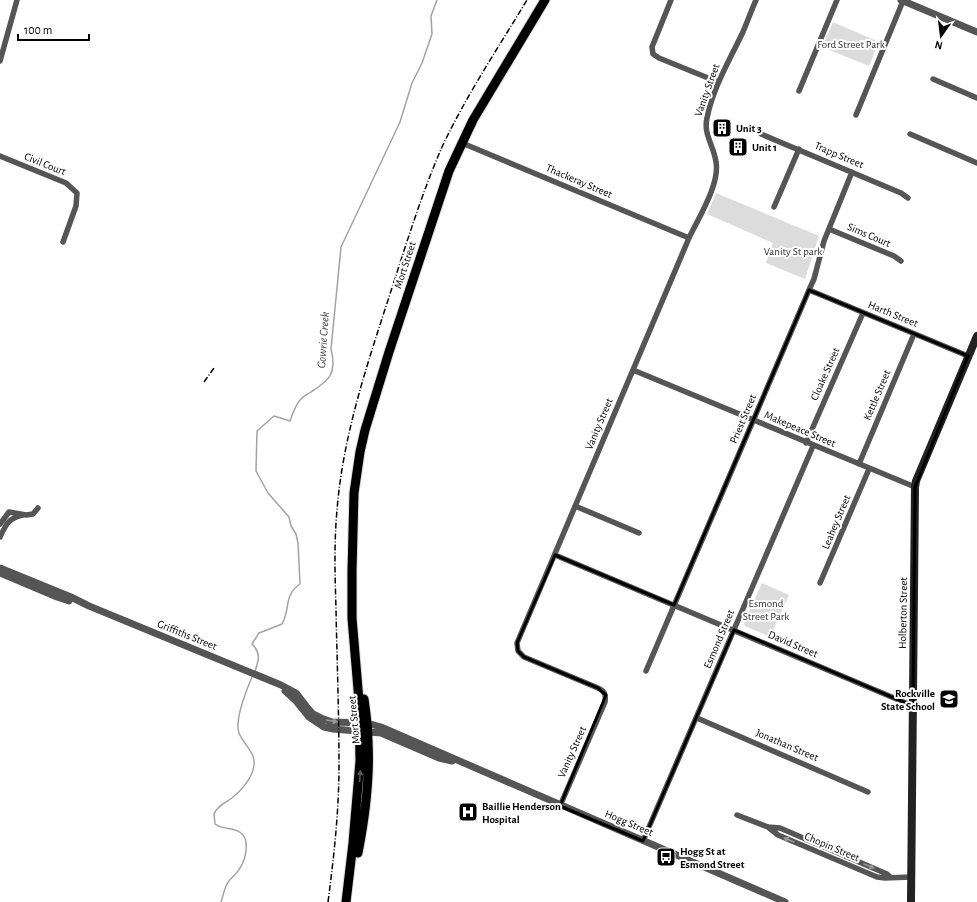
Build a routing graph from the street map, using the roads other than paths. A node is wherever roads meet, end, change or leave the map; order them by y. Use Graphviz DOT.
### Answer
graph roads {
  1 [pos="16,0"];
  2 [pos="545,0"];
  3 [pos="671,0"];
  4 [pos="756,0"];
  5 [pos="837,0"];
  6 [pos="902,1"];
  7 [pos="977,32"];
  8 [pos="0,62"];
  9 [pos="933,79"];
  10 [pos="718,82"];
  11 [pos="799,91"];
  12 [pos="977,98"];
  13 [pos="856,115"];
  14 [pos="761,134"];
  15 [pos="910,134"];
  16 [pos="462,143"];
  17 [pos="799,149"];
  18 [pos="0,156"];
  19 [pos="977,163"];
  20 [pos="852,172"];
  21 [pos="908,198"];
  22 [pos="774,207"];
  23 [pos="829,229"];
  24 [pos="689,238"];
  25 [pos="63,242"];
  26 [pos="901,261"];
  27 [pos="810,290"];
  28 [pos="863,313"];
  29 [pos="914,334"];
  30 [pos="977,336"];
  31 [pos="968,356"];
  32 [pos="633,370"];
  33 [pos="753,420"];
  34 [pos="806,443"];
  35 [pos="813,446"];
  36 [pos="859,464"];
  37 [pos="869,469"];
  38 [pos="915,487"];
  39 [pos="575,506"];
  40 [pos="38,508"];
  41 [pos="26,515"];
  42 [pos="0,524"];
  43 [pos="639,533"];
  44 [pos="0,537"];
  45 [pos="555,555"];
  46 [pos="0,568"];
  47 [pos="0,573"];
  48 [pos="820,583"];
  49 [pos="88,606"];
  50 [pos="674,606"];
  51 [pos="734,630"];
  52 [pos="646,671"];
  53 [pos="913,706"];
  54 [pos="697,718"];
  55 [pos="364,727"];
  56 [pos="868,792"];
  57 [pos="560,806"];
  58 [pos="738,815"];
  59 [pos="643,841"];
  60 [pos="911,877"];
  61 [pos="346,902"];
  62 [pos="785,902"];
  63 [pos="912,902"];
  1 -- 8 [label="street"];
  2 -- 16 [label="main road, Mort Street"];
  3 -- 10 [label="street"];
  4 -- 10 [label="street, Vanity Street"];
  5 -- 11 [label="street"];
  6 -- 7 [label="street"];
  6 -- 13 [label="street"];
  9 -- 12 [label="street"];
  10 -- 24 [label="street, Vanity Street"];
  14 -- 17 [label="street, Trapp Street"];
  15 -- 19 [label="street"];
  16 -- 24 [label="street, Thackeray Street"];
  16 -- 55 [label="main road, Mort Street"];
  17 -- 20 [label="street, Trapp Street"];
  17 -- 22 [label="street"];
  18 -- 25 [label="street, Civil Court"];
  20 -- 21 [label="street, Trapp Street"];
  20 -- 23 [label="street, Priest Street"];
  23 -- 26 [label="street, Sims Court"];
  23 -- 27 [label="street, Priest Street"];
  24 -- 32 [label="street, Vanity Street"];
  27 -- 28 [label="street, Harth Street"];
  27 -- 33 [label="street, Priest Street"];
  28 -- 29 [label="street, Harth Street"];
  28 -- 34 [label="street, Cloake Street"];
  29 -- 31 [label="street, Harth Street"];
  29 -- 36 [label="street, Kettle Street"];
  30 -- 31 [label="main road, Holberton Street"];
  31 -- 38 [label="main road, Holberton Street"];
  32 -- 33 [label="street, Makepeace Street"];
  32 -- 39 [label="street, Vanity Street"];
  33 -- 34 [label="street, Makepeace Street"];
  33 -- 50 [label="street, Priest Street"];
  34 -- 35 [label="street, Makepeace Street"];
  35 -- 36 [label="street, Makepeace Street"];
  35 -- 51 [label="street, Esmond Street"];
  36 -- 37 [label="street, Makepeace Street"];
  37 -- 38 [label="street, Makepeace Street"];
  37 -- 48 [label="street, Leahey Street"];
  38 -- 53 [label="main road, Holberton Street"];
  39 -- 43 [label="street"];
  39 -- 45 [label="street, Vanity Street"];
  40 -- 41 [label="street"];
  41 -- 42 [label="street"];
  41 -- 44 [label="street"];
  45 -- 50 [label="street, David Street"];
  45 -- 57 [label="street, Vanity Street"];
  46 -- 49 [label="street, Griffiths Street"];
  47 -- 49 [label="street, Griffiths Street"];
  49 -- 55 [label="street, Griffiths Street"];
  50 -- 51 [label="street, David Street"];
  50 -- 52 [label="street, Priest Street"];
  51 -- 53 [label="street, David Street"];
  51 -- 54 [label="street, Esmond Street"];
  53 -- 60 [label="main road, Holberton Street"];
  54 -- 56 [label="street, Jonathan Street"];
  54 -- 59 [label="street, Esmond Street"];
  55 -- 57 [label="street, Hogg Street"];
  55 -- 61 [label="main road, Mort Street"];
  57 -- 59 [label="street, Hogg Street"];
  58 -- 60 [label="street, Chopin Street"];
  59 -- 62 [label="street, Hogg Street"];
  60 -- 63 [label="main road, Holberton Street"];
}
